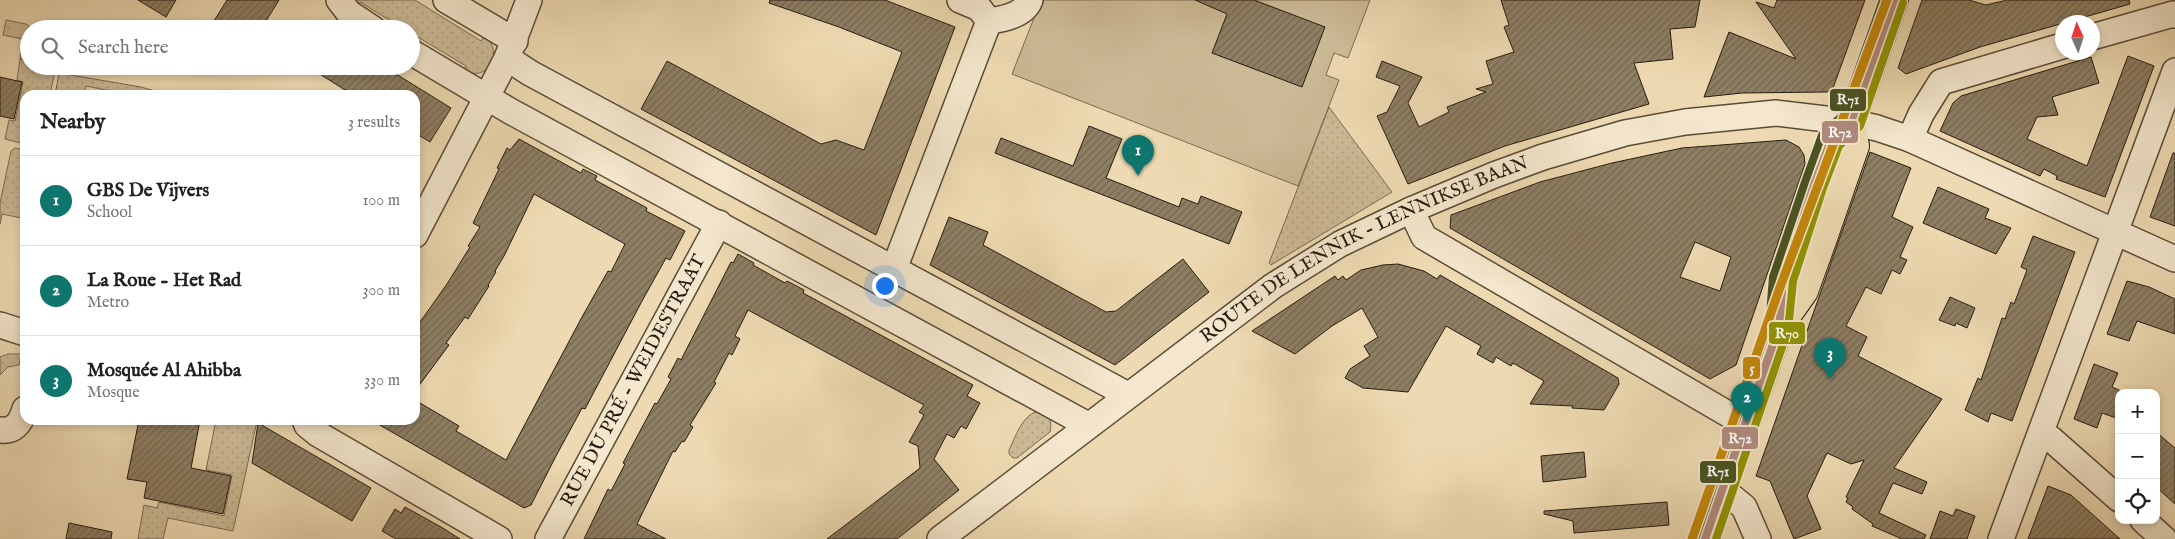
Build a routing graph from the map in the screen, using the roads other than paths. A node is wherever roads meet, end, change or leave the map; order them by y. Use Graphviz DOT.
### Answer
graph roads {
  1 [pos="339,0"];
  2 [pos="446,0"];
  3 [pos="528,0"];
  4 [pos="960,0"];
  5 [pos="1030,0"];
  6 [pos="1894,0"];
  7 [pos="2175,15"];
  8 [pos="359,20"];
  9 [pos="989,21"];
  10 [pos="2100,35"];
  11 [pos="2055,48"];
  12 [pos="511,50"];
  13 [pos="420,57"];
  14 [pos="2175,72"];
  15 [pos="487,96"];
  16 [pos="1851,122"];
  17 [pos="1910,140"];
  18 [pos="1410,210"];
  19 [pos="719,223"];
  20 [pos="420,225"];
  21 [pos="2115,231"];
  22 [pos="2175,259"];
  23 [pos="894,269"];
  24 [pos="0,325"];
  25 [pos="20,331"];
  26 [pos="1128,395"];
  27 [pos="20,418"];
  28 [pos="1746,421"];
  29 [pos="309,425"];
  30 [pos="1088,425"];
  31 [pos="0,430"];
  32 [pos="2041,434"];
  33 [pos="1722,490"];
  34 [pos="2115,495"];
  35 [pos="2147,524"];
  36 [pos="500,539"];
  37 [pos="548,539"];
  38 [pos="940,539"];
  39 [pos="1705,539"];
  40 [pos="1758,539"];
  41 [pos="2001,539"];
  42 [pos="2164,539"];
  1 -- 8 [label="street"];
  2 -- 12 [label="street"];
  3 -- 12 [label="street"];
  4 -- 9 [label="street"];
  5 -- 9 [label="street"];
  6 -- 16 [label="main road"];
  7 -- 10 [label="street"];
  9 -- 23 [label="street"];
  11 -- 17 [label="street"];
  12 -- 15 [label="street"];
  12 -- 23 [label="street"];
  13 -- 15 [label="street"];
  14 -- 21 [label="street"];
  15 -- 19 [label="street"];
  15 -- 20 [label="street"];
  16 -- 17 [label="street, ROUTE DE LENNIK - LENNIKSE BAAN"];
  16 -- 18 [label="street, ROUTE DE LENNIK - LENNIKSE BAAN"];
  16 -- 28 [label="main road"];
  17 -- 21 [label="street, ROUTE DE LENNIK - LENNIKSE BAAN"];
  18 -- 26 [label="street, ROUTE DE LENNIK - LENNIKSE BAAN"];
  18 -- 28 [label="street"];
  19 -- 30 [label="street"];
  19 -- 37 [label="street, RUE DU PRÉ - WEIDESTRAAT"];
  21 -- 22 [label="street, ROUTE DE LENNIK - LENNIKSE BAAN"];
  21 -- 32 [label="street"];
  23 -- 26 [label="street"];
  24 -- 25 [label="street"];
  26 -- 30 [label="street, ROUTE DE LENNIK - LENNIKSE BAAN"];
  27 -- 31 [label="street"];
  28 -- 33 [label="main road"];
  29 -- 36 [label="street"];
  30 -- 38 [label="street, ROUTE DE LENNIK - LENNIKSE BAAN"];
  32 -- 34 [label="street"];
  32 -- 41 [label="street"];
  33 -- 39 [label="main road"];
  33 -- 40 [label="street"];
  35 -- 42 [label="street"];
}
